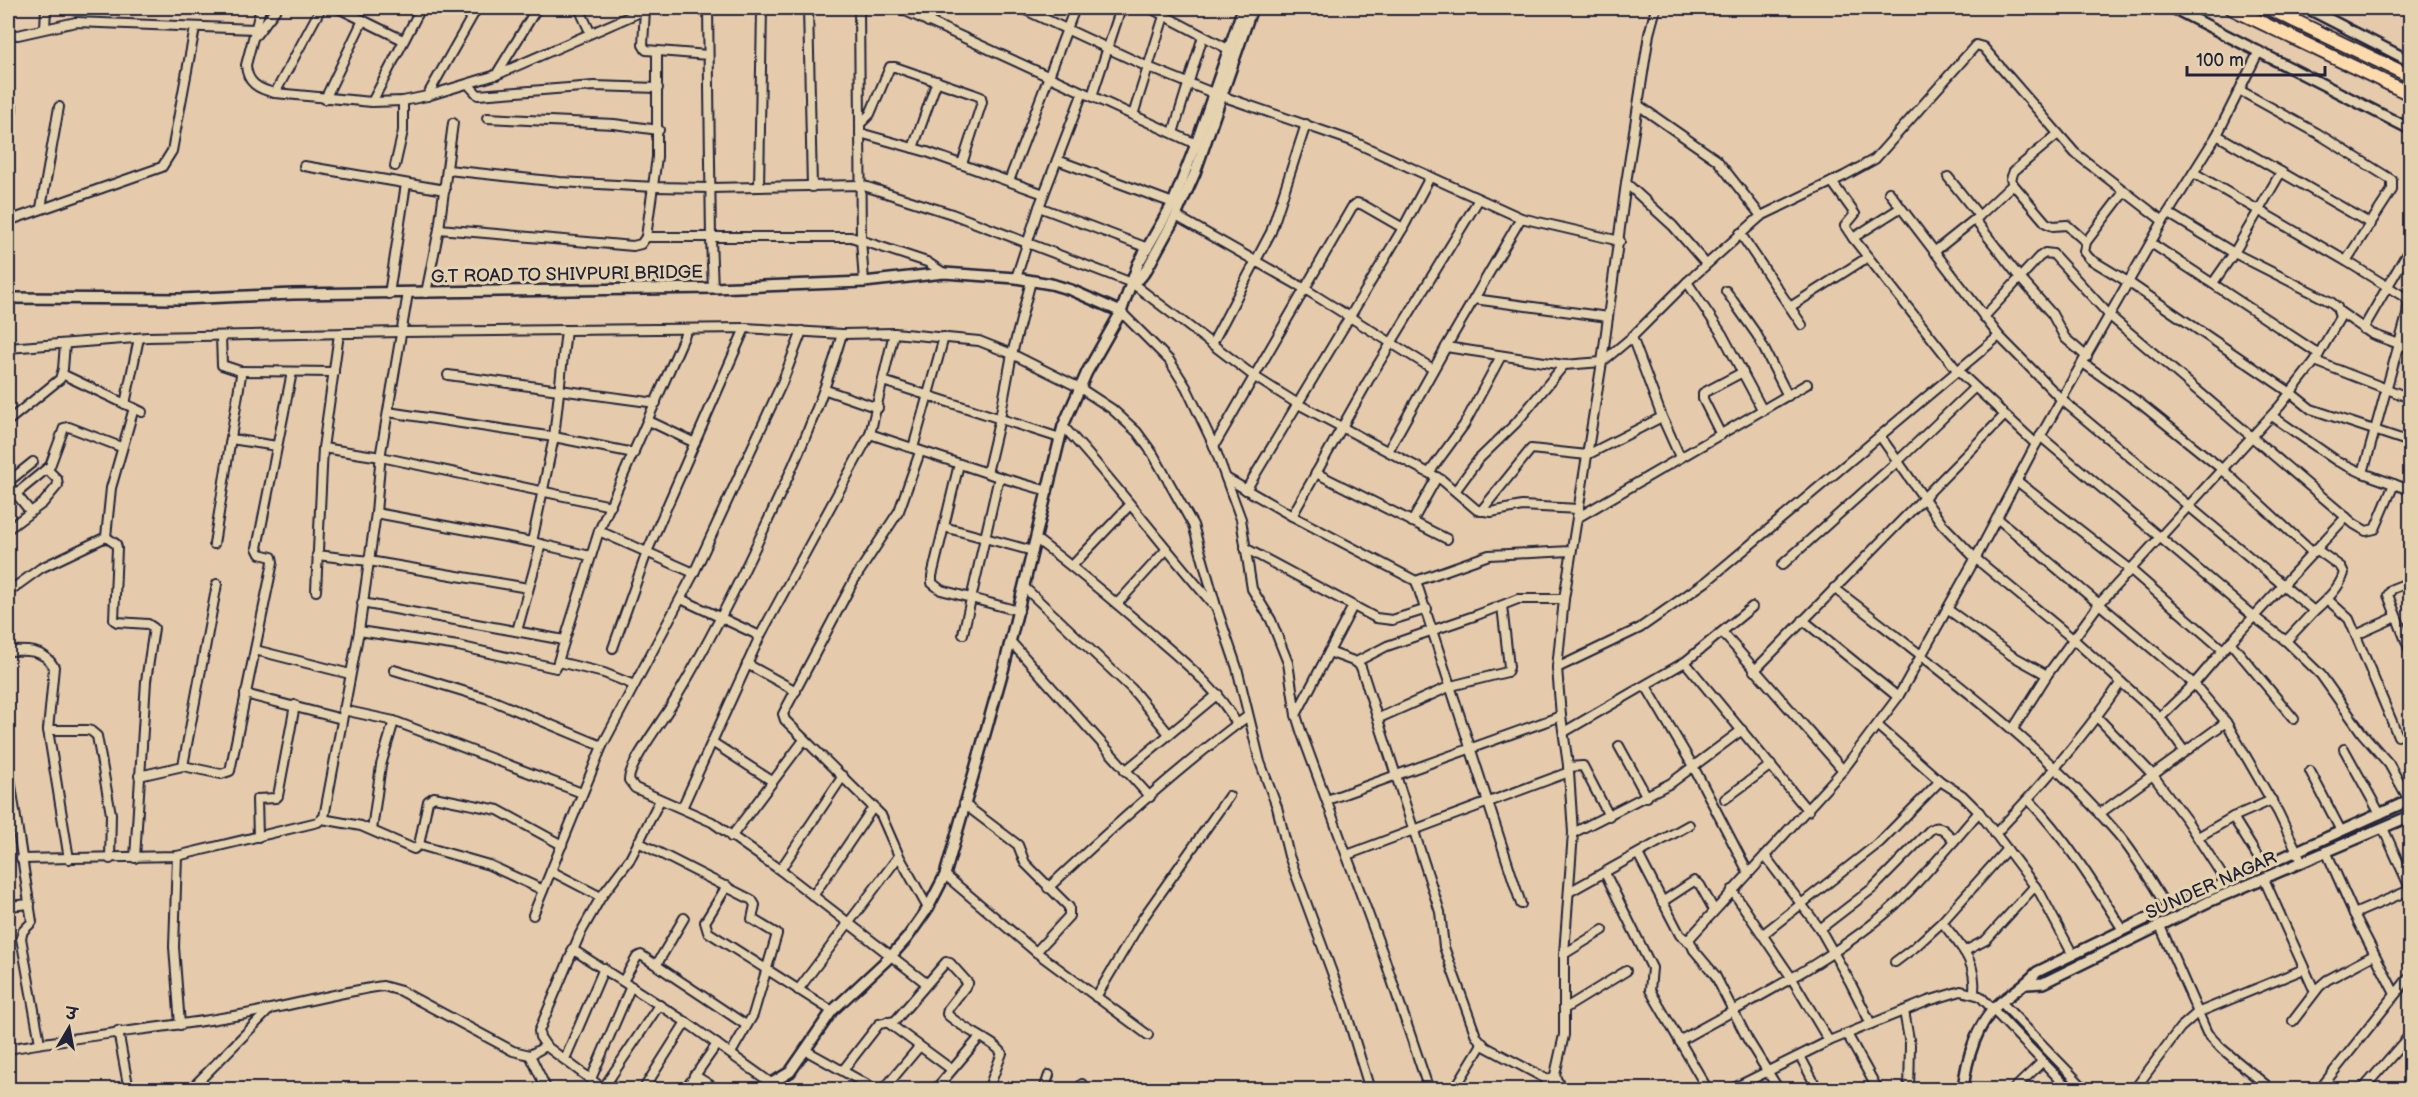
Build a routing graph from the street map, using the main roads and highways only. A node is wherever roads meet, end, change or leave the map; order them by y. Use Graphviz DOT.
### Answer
graph roads {
  1 [pos="2231,8"];
  2 [pos="2268,8"];
  3 [pos="2410,76"];
  4 [pos="2410,94"];
  1 -- 4 [label="highway"];
  2 -- 3 [label="highway"];
}
